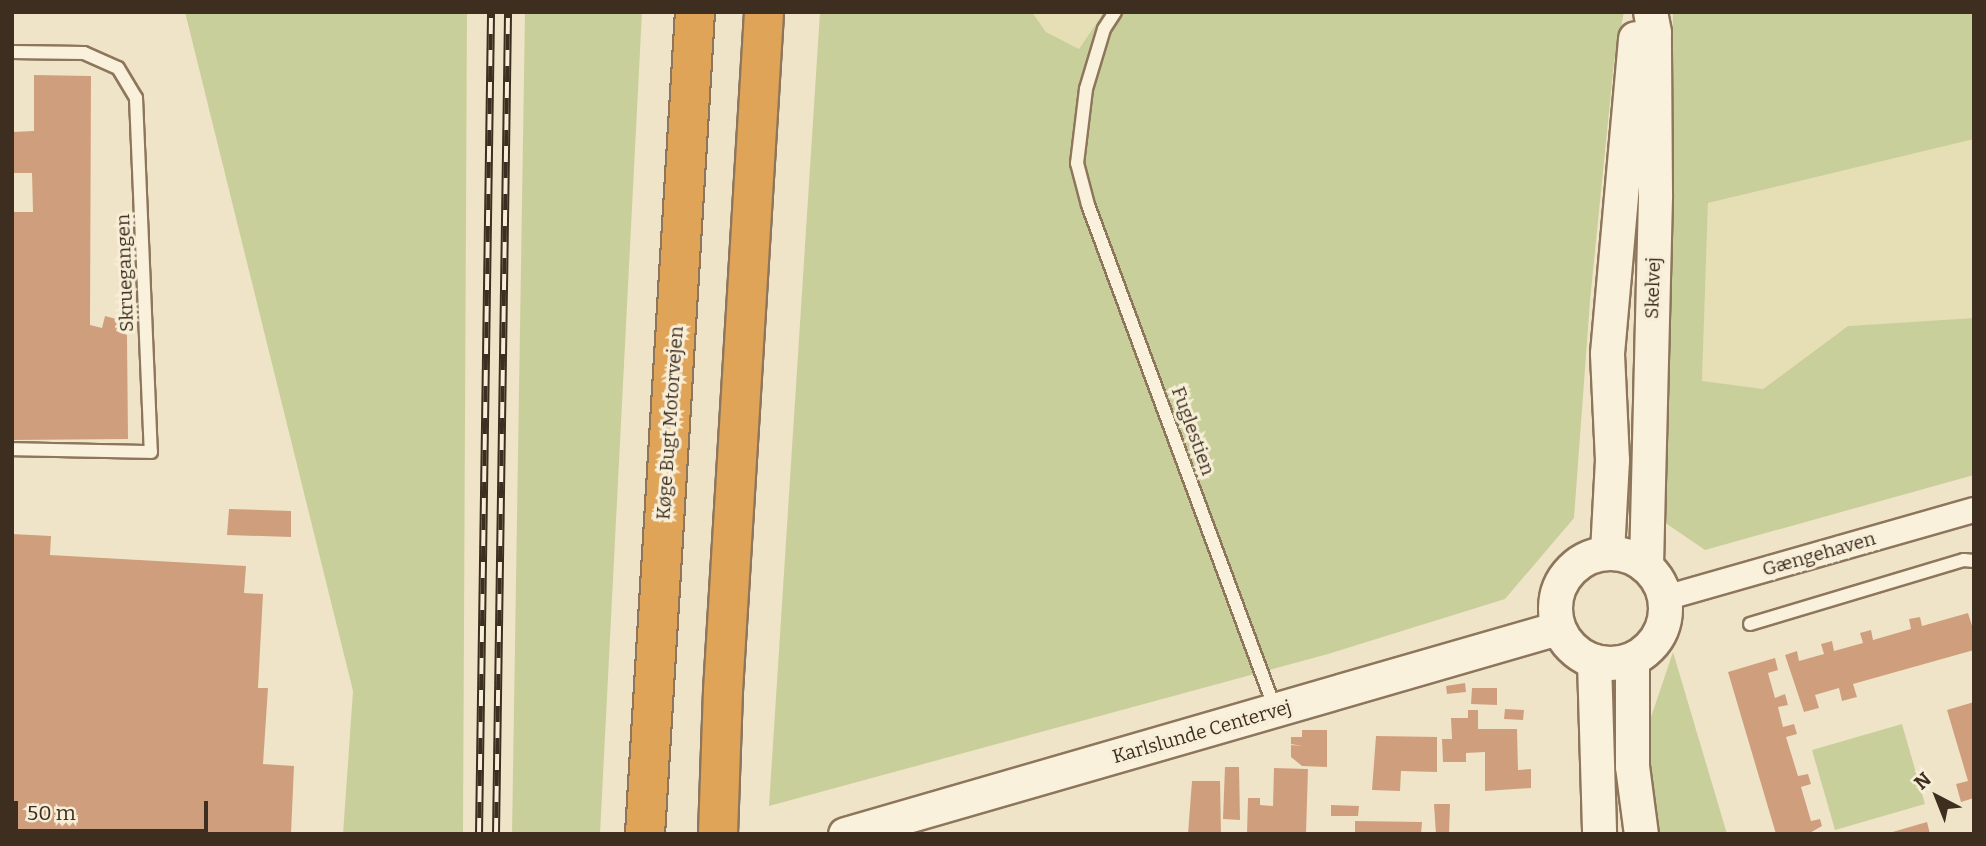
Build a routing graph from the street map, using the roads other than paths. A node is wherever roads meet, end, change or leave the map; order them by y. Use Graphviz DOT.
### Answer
graph roads {
  1 [pos="695,12"];
  2 [pos="764,12"];
  3 [pos="1115,12"];
  4 [pos="1641,12"];
  5 [pos="1650,12"];
  6 [pos="12,52"];
  7 [pos="12,449"];
  8 [pos="1974,510"];
  9 [pos="1607,552"];
  10 [pos="1974,561"];
  11 [pos="1646,565"];
  12 [pos="1665,598"];
  13 [pos="1750,624"];
  14 [pos="1558,628"];
  15 [pos="1632,659"];
  16 [pos="1594,662"];
  17 [pos="1276,712"];
  18 [pos="645,834"];
  19 [pos="718,834"];
  20 [pos="845,834"];
  21 [pos="1599,834"];
  22 [pos="1641,834"];
  1 -- 18 [label="highway, Køge Bugt Motorvejen"];
  2 -- 19 [label="highway"];
  3 -- 17 [label="lane, Fuglestien"];
  4 -- 9 [label="street, Skelvej"];
  5 -- 11 [label="street, Skelvej"];
  6 -- 7 [label="lane, Skruegangen"];
  8 -- 12 [label="street, Gængehaven"];
  9 -- 11 [label="street"];
  9 -- 14 [label="street"];
  10 -- 13 [label="lane"];
  11 -- 12 [label="street"];
  12 -- 15 [label="street"];
  14 -- 16 [label="street"];
  14 -- 17 [label="street, Karlslunde Centervej"];
  15 -- 16 [label="street"];
  15 -- 22 [label="street"];
  16 -- 21 [label="street"];
  17 -- 20 [label="street, Karlslunde Centervej"];
}
